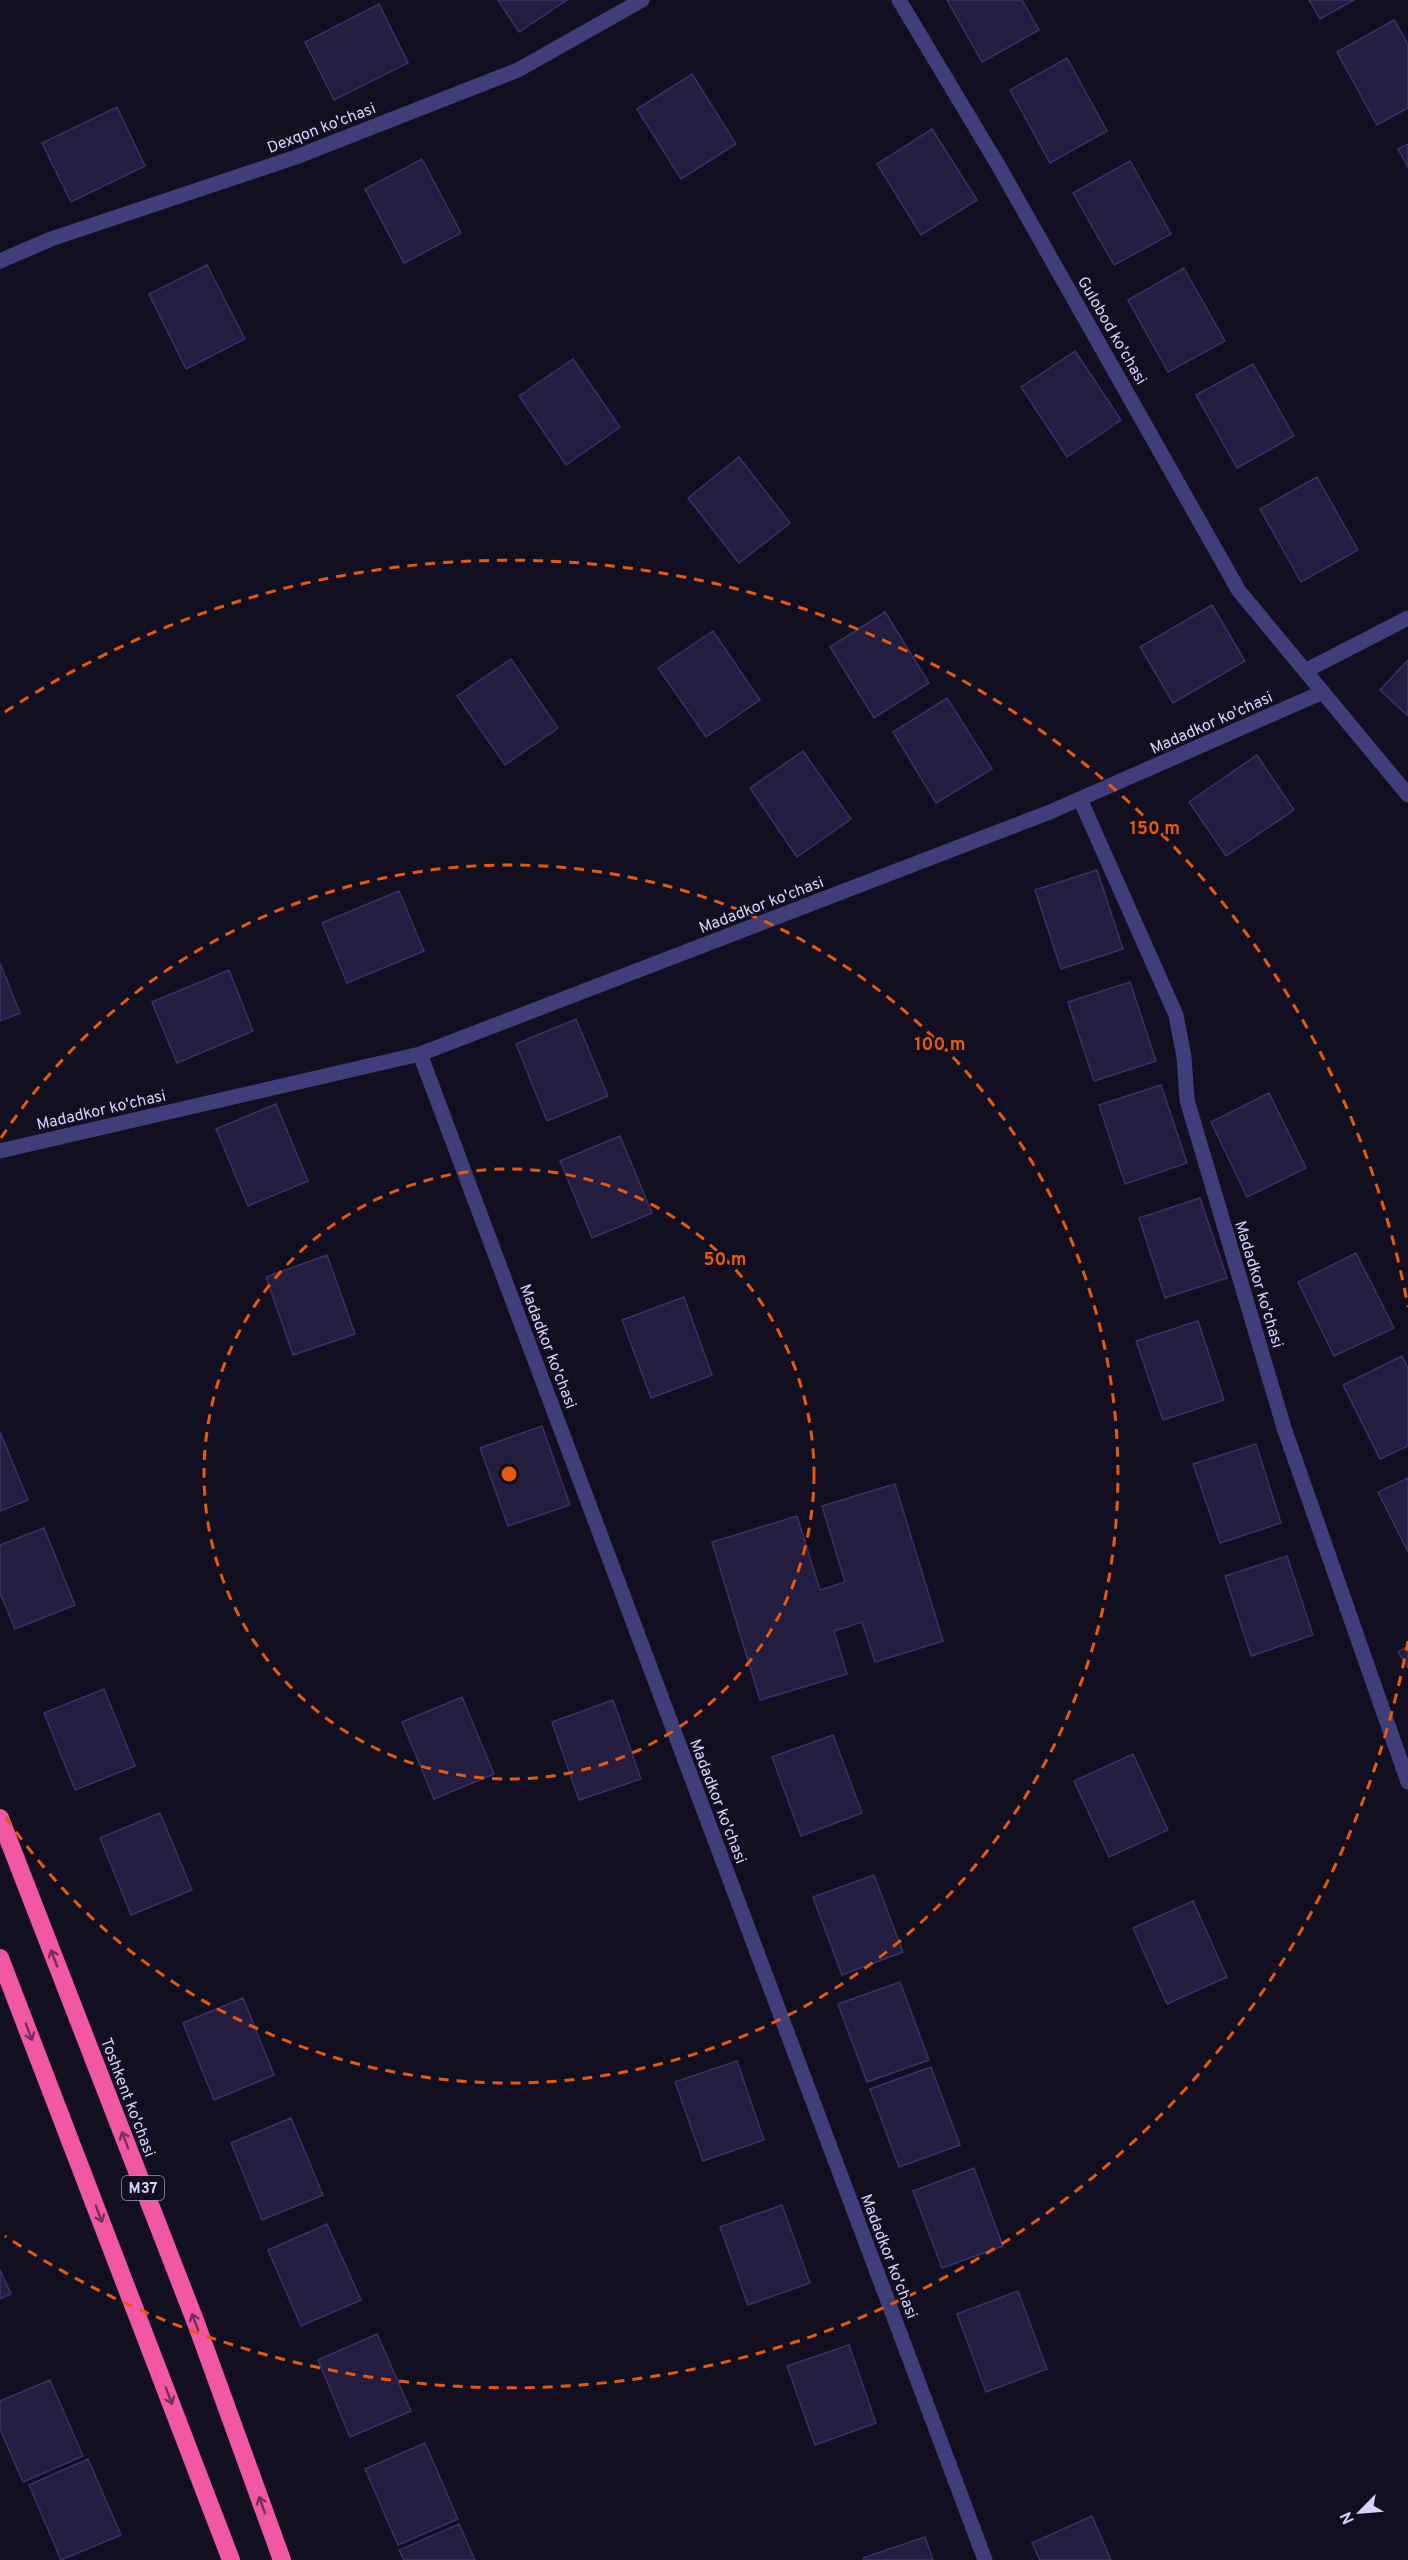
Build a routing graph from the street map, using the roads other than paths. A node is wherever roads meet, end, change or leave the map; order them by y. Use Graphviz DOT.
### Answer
graph roads {
  1 [pos="642,0"];
  2 [pos="899,0"];
  3 [pos="0,261"];
  4 [pos="1408,618"];
  5 [pos="1305,670"];
  6 [pos="1323,692"];
  7 [pos="1408,795"];
  8 [pos="1080,799"];
  9 [pos="420,1054"];
  10 [pos="0,1151"];
  11 [pos="1408,1782"];
  12 [pos="0,1818"];
  13 [pos="0,1958"];
  14 [pos="231,2560"];
  15 [pos="282,2560"];
  16 [pos="985,2560"];
  1 -- 3 [label="street, Dexqon ko'chasi"];
  2 -- 5 [label="street, Gulobod ko'chasi"];
  4 -- 5 [label="street"];
  5 -- 6 [label="street, Gulobod ko'chasi"];
  6 -- 7 [label="street"];
  6 -- 8 [label="street, Madadkor ko'chasi"];
  8 -- 9 [label="street, Madadkor ko'chasi"];
  8 -- 11 [label="street, Madadkor ko'chasi"];
  9 -- 10 [label="street, Madadkor ko'chasi"];
  9 -- 16 [label="street, Madadkor ko'chasi"];
  15 -- 12 [label="highway, Toshkent ko'chasi / M37, one-way"];
  13 -- 14 [label="highway, one-way"];
}
